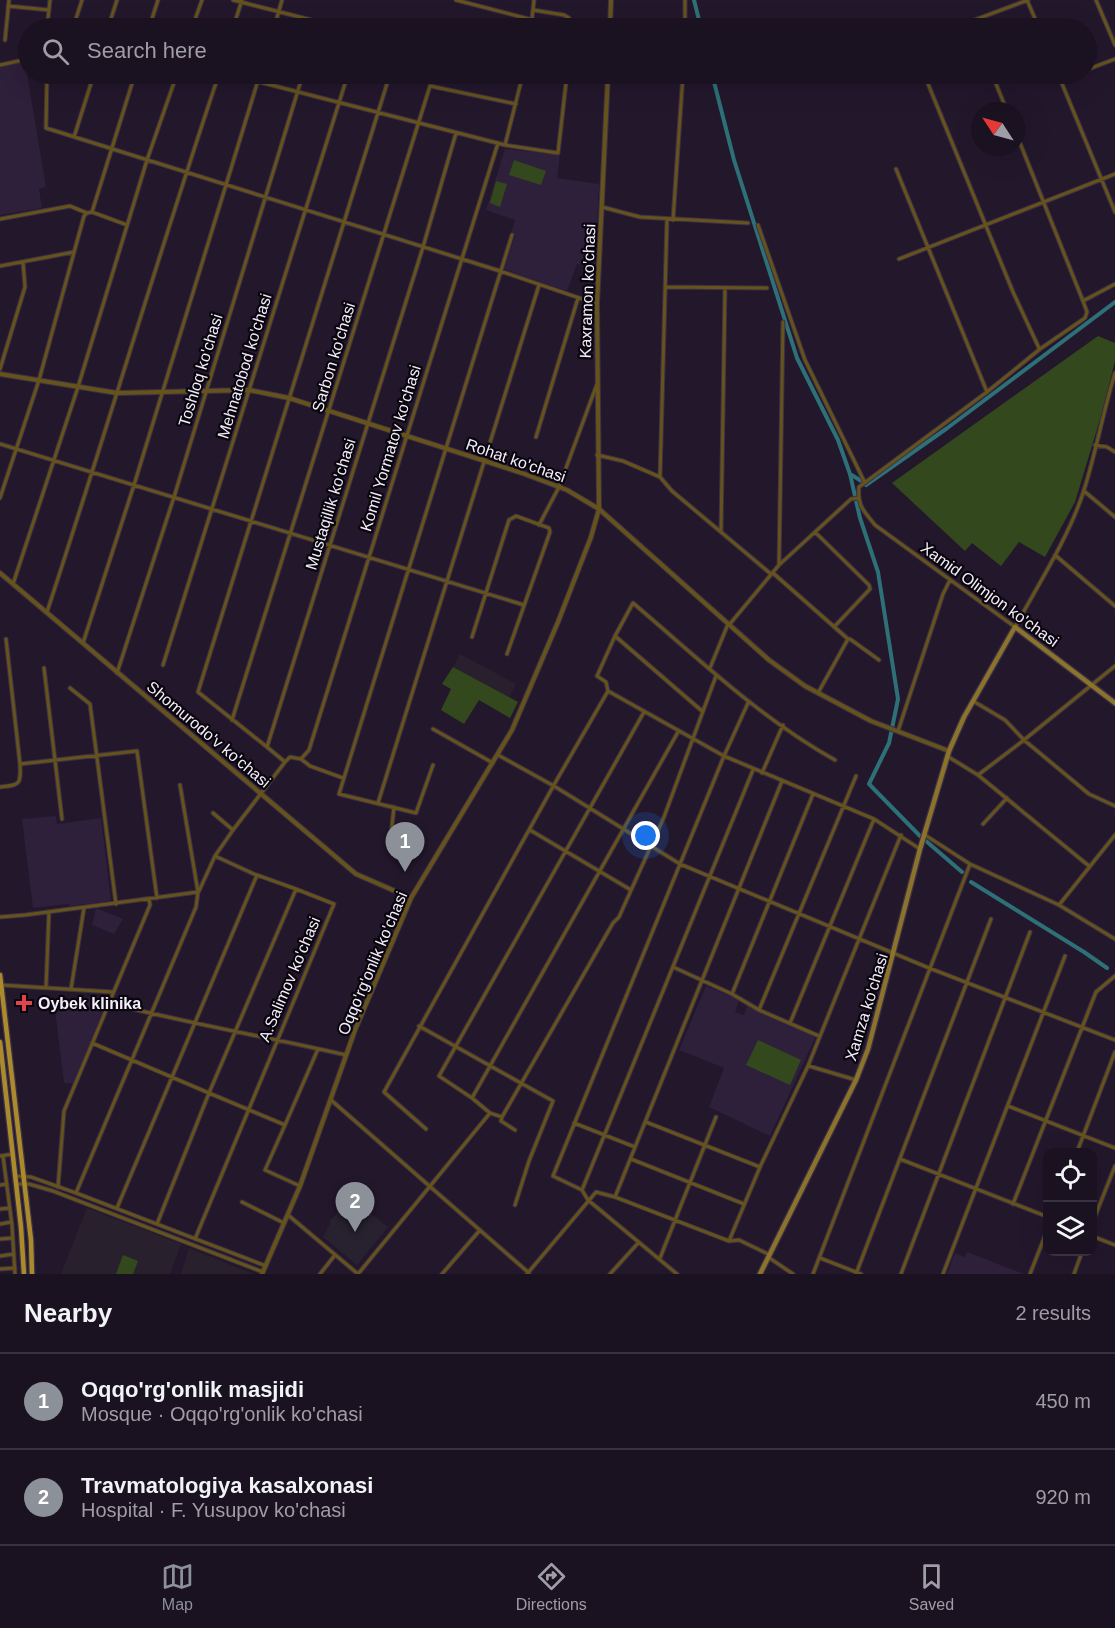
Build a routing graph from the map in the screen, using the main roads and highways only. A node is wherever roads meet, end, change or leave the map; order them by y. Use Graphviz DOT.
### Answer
graph roads {
  1 [pos="1015,627"];
  2 [pos="1115,703"];
  3 [pos="0,975"];
  4 [pos="1,985"];
  5 [pos="0,1042"];
  6 [pos="1,1066"];
  7 [pos="24,1274"];
  8 [pos="32,1274"];
  9 [pos="760,1274"];
  1 -- 2 [label="main road, Xamid Olimjon ko'chasi"];
  1 -- 9 [label="main road, Xamza ko'chasi"];
  3 -- 4 [label="main road"];
  4 -- 8 [label="main road"];
  5 -- 6 [label="main road"];
  6 -- 7 [label="main road"];
}
